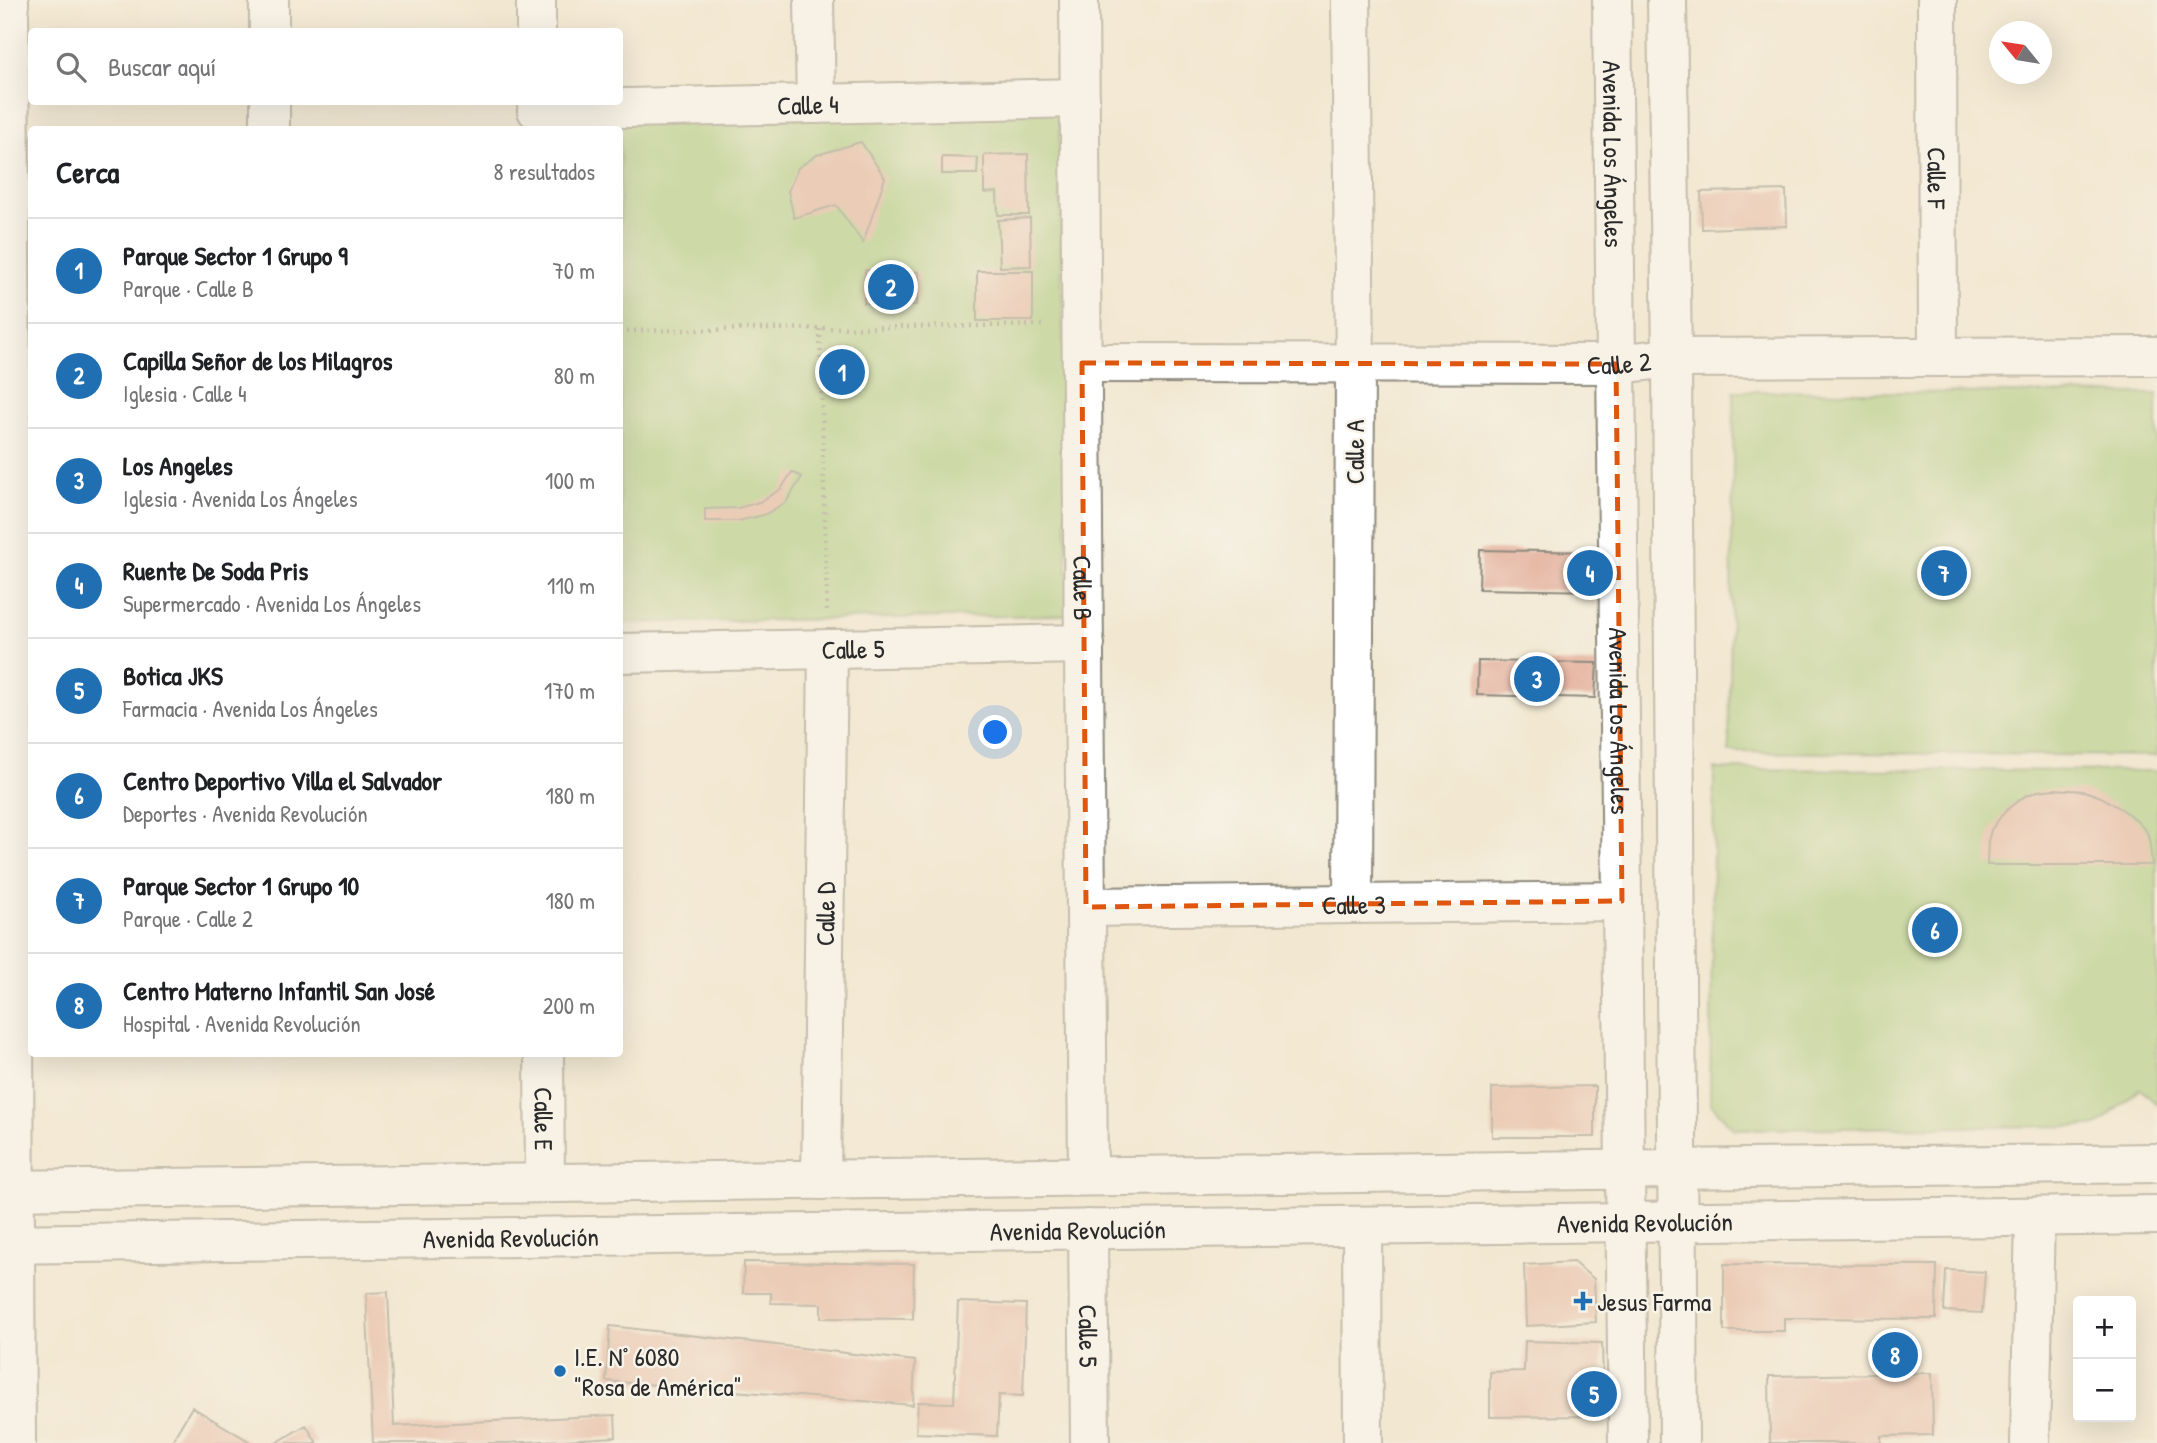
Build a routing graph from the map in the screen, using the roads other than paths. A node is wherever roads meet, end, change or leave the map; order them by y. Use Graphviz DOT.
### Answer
graph roads {
  1 [pos="9,0"];
  2 [pos="269,0"];
  3 [pos="536,0"];
  4 [pos="814,0"];
  5 [pos="1079,0"];
  6 [pos="1351,0"];
  7 [pos="1612,0"];
  8 [pos="1667,0"];
  9 [pos="1937,0"];
  10 [pos="269,28"];
  11 [pos="536,28"];
  12 [pos="1080,98"];
  13 [pos="816,104"];
  14 [pos="270,105"];
  15 [pos="537,114"];
  16 [pos="270,126"];
  17 [pos="2157,355"];
  18 [pos="1938,356"];
  19 [pos="1672,358"];
  20 [pos="1082,363"];
  21 [pos="1354,364"];
  22 [pos="1616,364"];
  23 [pos="15,384"];
  24 [pos="1084,644"];
  25 [pos="828,649"];
  26 [pos="623,653"];
  27 [pos="1622,901"];
  28 [pos="1353,904"];
  29 [pos="1086,907"];
  30 [pos="22,914"];
  31 [pos="544,1057"];
  32 [pos="2157,1163"];
  33 [pos="1677,1168"];
  34 [pos="1624,1169"];
  35 [pos="1088,1176"];
  36 [pos="821,1180"];
  37 [pos="545,1183"];
  38 [pos="7,1189"];
  39 [pos="2157,1215"];
  40 [pos="2035,1217"];
  41 [pos="1677,1222"];
  42 [pos="1625,1223"];
  43 [pos="1362,1226"];
  44 [pos="1088,1229"];
  45 [pos="8,1244"];
  46 [pos="16,1443"];
  47 [pos="1090,1443"];
  48 [pos="1363,1443"];
  49 [pos="1628,1443"];
  50 [pos="1679,1443"];
  51 [pos="2030,1443"];
  1 -- 23 [label="street"];
  2 -- 10 [label="street"];
  3 -- 11 [label="street"];
  4 -- 13 [label="street"];
  5 -- 12 [label="street, Calle B"];
  6 -- 21 [label="street, Calle A"];
  7 -- 22 [label="street, Avenida Los Ángeles"];
  8 -- 19 [label="street, Avenida Los Ángeles"];
  9 -- 18 [label="street, Calle F"];
  12 -- 13 [label="street, Calle 4"];
  12 -- 20 [label="street, Calle B"];
  13 -- 15 [label="street, Calle 4"];
  14 -- 16 [label="street"];
  17 -- 18 [label="street, Calle 2"];
  18 -- 19 [label="street, Calle 2"];
  19 -- 22 [label="street, Calle 2"];
  19 -- 33 [label="street, Avenida Los Ángeles"];
  20 -- 21 [label="street, Calle 2"];
  20 -- 24 [label="street, Calle B"];
  21 -- 22 [label="street, Calle 2"];
  21 -- 28 [label="street, Calle A"];
  22 -- 27 [label="street, Avenida Los Ángeles"];
  23 -- 30 [label="street"];
  24 -- 25 [label="street, Calle 5"];
  24 -- 29 [label="street, Calle B"];
  25 -- 26 [label="street, Calle 5"];
  25 -- 36 [label="street, Calle D"];
  27 -- 28 [label="street, Calle 3"];
  27 -- 34 [label="street, Avenida Los Ángeles"];
  28 -- 29 [label="street, Calle 3"];
  29 -- 35 [label="street, Calle B"];
  30 -- 38 [label="street"];
  31 -- 37 [label="street, Calle E"];
  32 -- 33 [label="street, Avenida Revolución"];
  33 -- 34 [label="street, Avenida Revolución"];
  33 -- 41 [label="street, Avenida Los Ángeles"];
  34 -- 35 [label="street, Avenida Revolución"];
  34 -- 42 [label="street, Avenida Los Ángeles"];
  35 -- 36 [label="street, Avenida Revolución"];
  36 -- 37 [label="street, Avenida Revolución"];
  37 -- 38 [label="street, Avenida Revolución"];
  38 -- 45 [label="street"];
  39 -- 40 [label="street, Avenida Revolución"];
  40 -- 41 [label="street, Avenida Revolución"];
  40 -- 51 [label="street"];
  41 -- 42 [label="street, Avenida Revolución"];
  41 -- 50 [label="street, Avenida Los Ángeles"];
  42 -- 43 [label="street, Avenida Revolución"];
  42 -- 49 [label="street, Avenida Los Ángeles"];
  43 -- 44 [label="street, Avenida Revolución"];
  43 -- 48 [label="street"];
  44 -- 45 [label="street, Avenida Revolución"];
  44 -- 47 [label="street, Calle 5"];
  45 -- 46 [label="street"];
}
